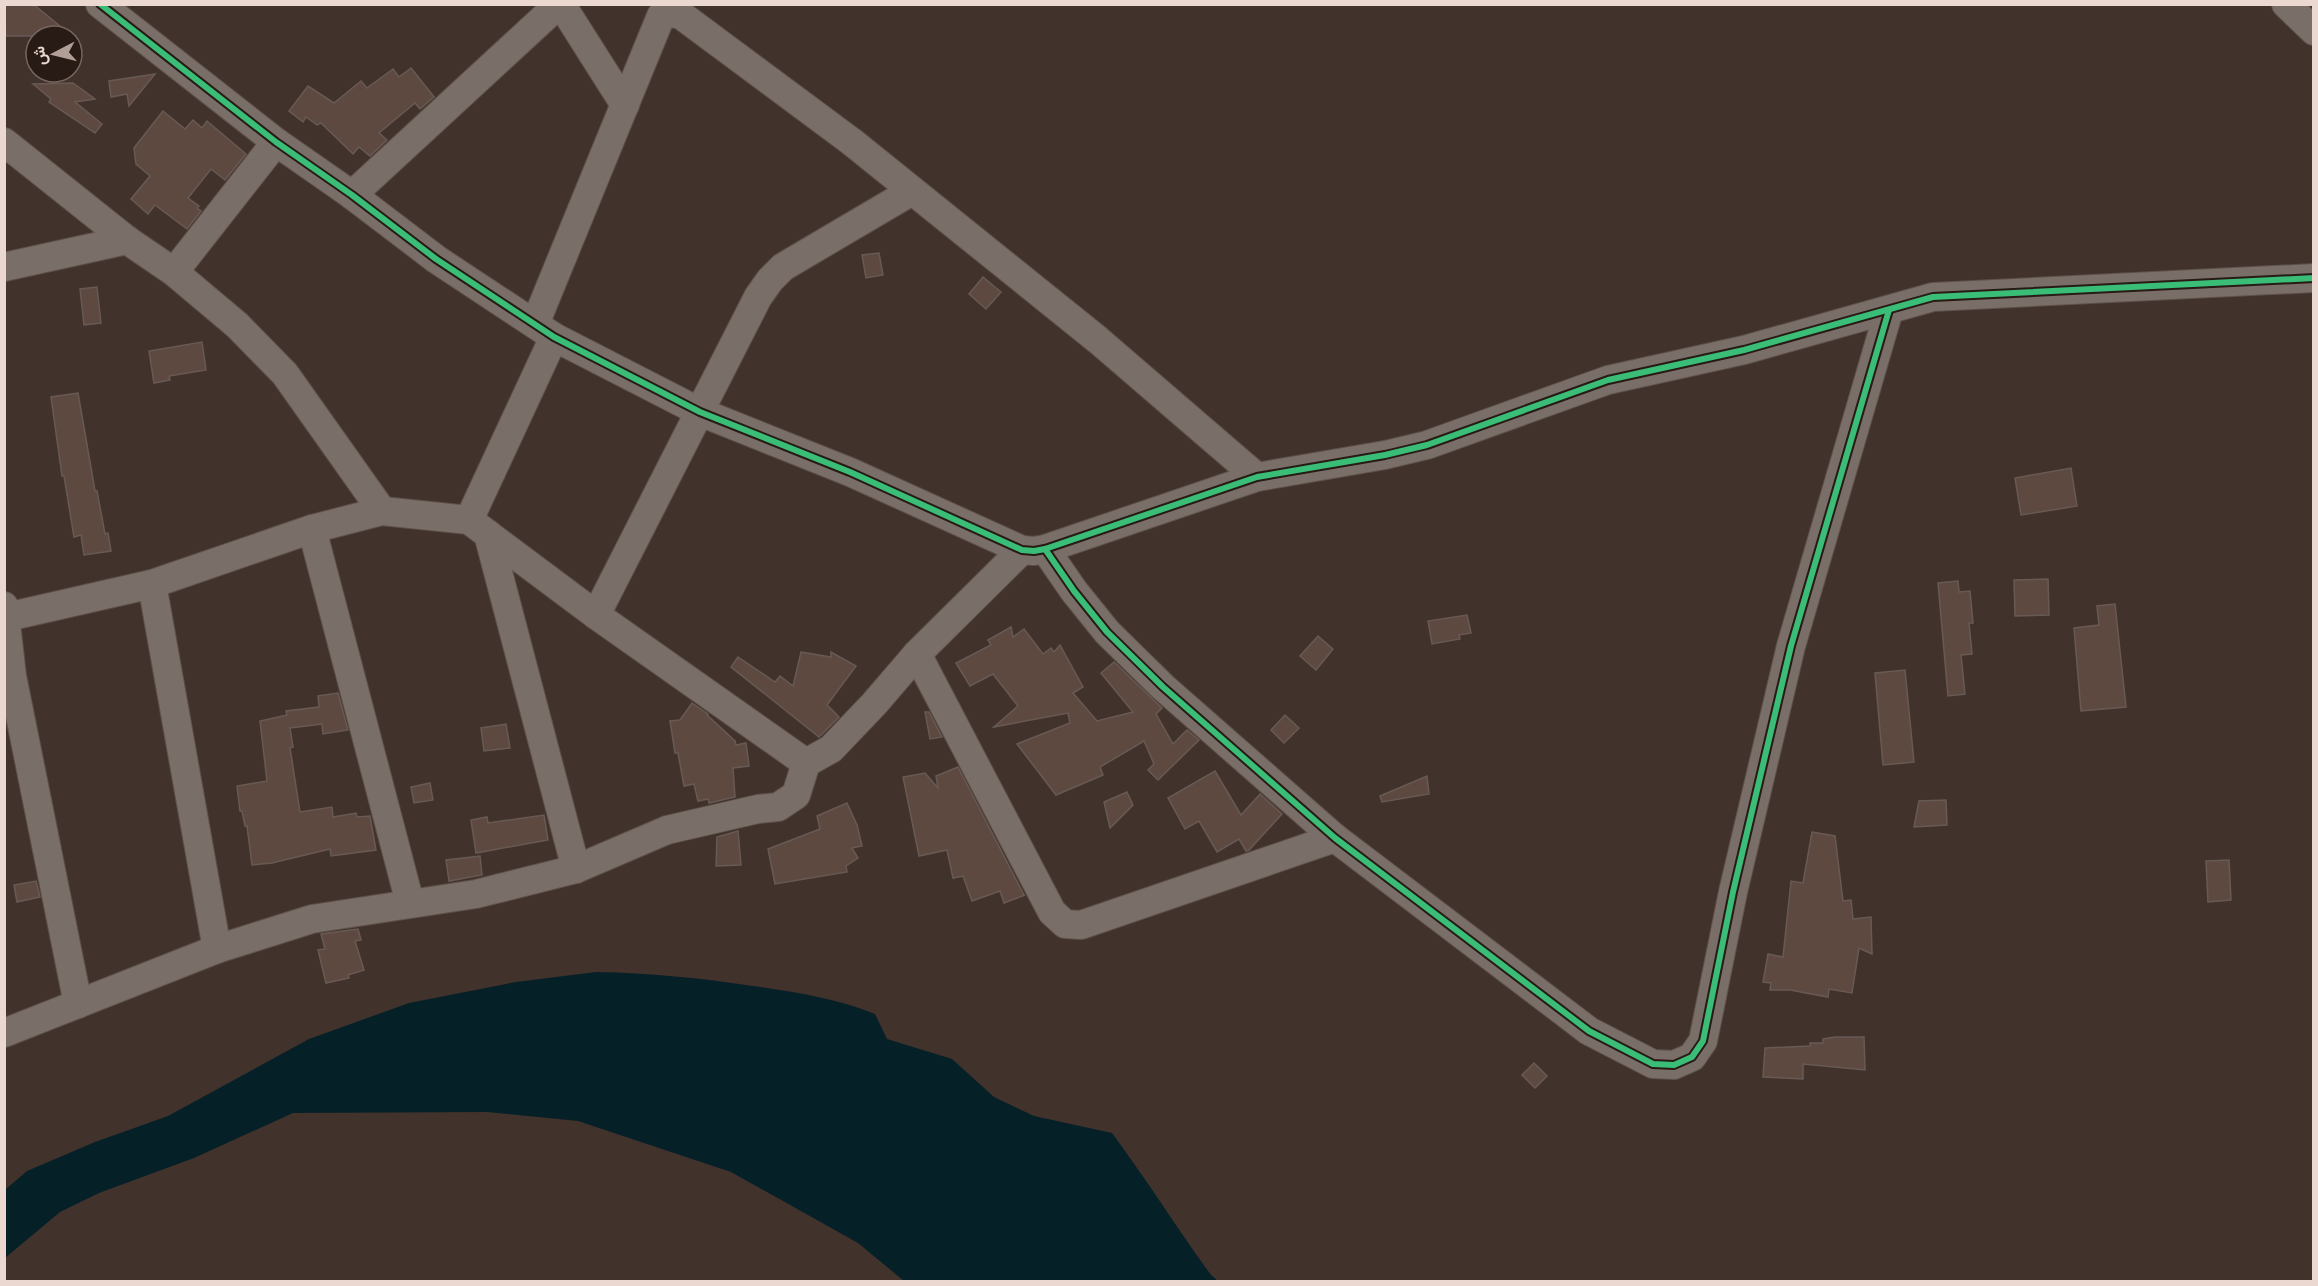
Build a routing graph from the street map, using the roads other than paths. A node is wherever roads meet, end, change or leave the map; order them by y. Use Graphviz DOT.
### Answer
graph roads {
  1 [pos="100,4"];
  2 [pos="560,4"];
  3 [pos="2286,4"];
  4 [pos="2313,31"];
  5 [pos="625,105"];
  6 [pos="4,142"];
  7 [pos="276,142"];
  8 [pos="912,191"];
  9 [pos="352,195"];
  10 [pos="127,240"];
  11 [pos="4,267"];
  12 [pos="174,272"];
  13 [pos="2313,278"];
  14 [pos="1889,310"];
  15 [pos="544,331"];
  16 [pos="700,412"];
  17 [pos="1257,477"];
  18 [pos="382,511"];
  19 [pos="478,527"];
  20 [pos="312,529"];
  21 [pos="1034,549"];
  22 [pos="152,584"];
  23 [pos="6,611"];
  24 [pos="597,615"];
  25 [pos="917,654"];
  26 [pos="8,677"];
  27 [pos="806,763"];
  28 [pos="1335,838"];
  29 [pos="576,869"];
  30 [pos="410,903"];
  31 [pos="217,949"];
  32 [pos="78,1004"];
  33 [pos="4,1033"];
  1 -- 7 [label="street"];
  2 -- 5 [label="street"];
  2 -- 9 [label="street"];
  3 -- 4 [label="street"];
  5 -- 8 [label="street"];
  5 -- 15 [label="street"];
  6 -- 10 [label="street"];
  7 -- 9 [label="street"];
  7 -- 12 [label="street"];
  8 -- 16 [label="street"];
  8 -- 17 [label="street"];
  9 -- 15 [label="street"];
  10 -- 11 [label="street"];
  10 -- 12 [label="street"];
  12 -- 18 [label="street"];
  13 -- 14 [label="street"];
  14 -- 17 [label="street"];
  14 -- 28 [label="street"];
  15 -- 16 [label="street"];
  15 -- 19 [label="street"];
  16 -- 21 [label="street"];
  16 -- 24 [label="street"];
  17 -- 21 [label="street"];
  18 -- 19 [label="street"];
  18 -- 20 [label="street"];
  19 -- 24 [label="street"];
  19 -- 29 [label="street"];
  20 -- 22 [label="street"];
  20 -- 30 [label="street"];
  21 -- 25 [label="street"];
  21 -- 28 [label="street"];
  22 -- 23 [label="street"];
  22 -- 31 [label="street"];
  23 -- 26 [label="street"];
  24 -- 27 [label="street"];
  25 -- 27 [label="street"];
  25 -- 28 [label="street"];
  26 -- 32 [label="street"];
  27 -- 29 [label="street"];
  29 -- 30 [label="street"];
  30 -- 31 [label="street"];
  31 -- 32 [label="street"];
  32 -- 33 [label="street"];
}
